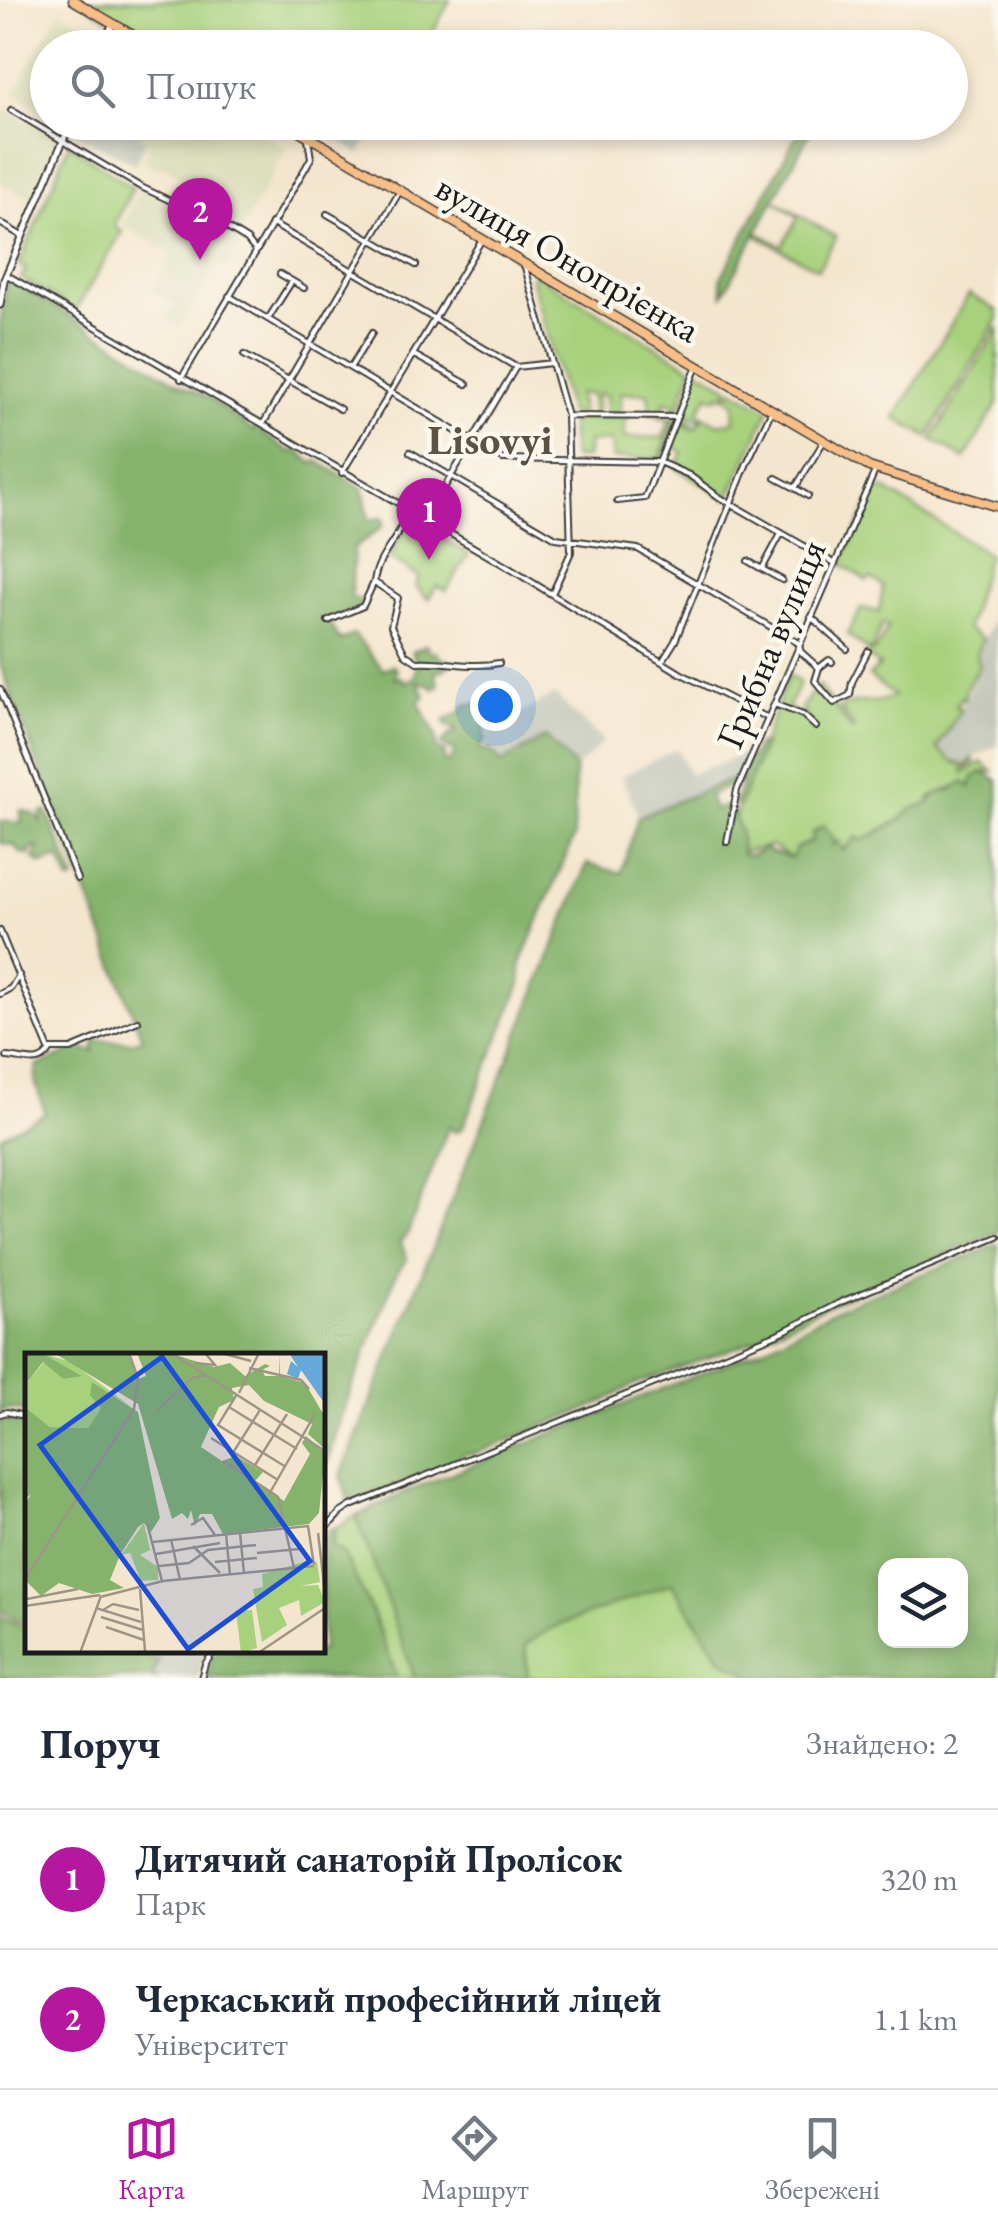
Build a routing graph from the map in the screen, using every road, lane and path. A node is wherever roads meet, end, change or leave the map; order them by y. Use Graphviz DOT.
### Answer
graph roads {
  1 [pos="73,0"];
  2 [pos="113,23"];
  3 [pos="110,30"];
  4 [pos="125,30"];
  5 [pos="11,110"];
  6 [pos="30,120"];
  7 [pos="64,140"];
  8 [pos="66,140"];
  9 [pos="309,140"];
  10 [pos="315,140"];
  11 [pos="400,191"];
  12 [pos="327,214"];
  13 [pos="0,223"];
  14 [pos="272,224"];
  15 [pos="22,236"];
  16 [pos="371,240"];
  17 [pos="482,240"];
  18 [pos="255,250"];
  19 [pos="524,264"];
  20 [pos="416,265"];
  21 [pos="352,271"];
  22 [pos="4,273"];
  23 [pos="280,274"];
  24 [pos="292,281"];
  25 [pos="304,288"];
  26 [pos="229,296"];
  27 [pos="0,305"];
  28 [pos="268,319"];
  29 [pos="436,320"];
  30 [pos="372,333"];
  31 [pos="310,344"];
  32 [pos="244,355"];
  33 [pos="414,355"];
  34 [pos="552,363"];
  35 [pos="697,366"];
  36 [pos="516,367"];
  37 [pos="350,368"];
  38 [pos="182,379"];
  39 [pos="289,380"];
  40 [pos="467,384"];
  41 [pos="391,392"];
  42 [pos="340,409"];
  43 [pos="772,410"];
  44 [pos="567,416"];
  45 [pos="677,417"];
  46 [pos="262,426"];
  47 [pos="474,441"];
  48 [pos="824,441"];
  49 [pos="410,452"];
  50 [pos="569,460"];
  51 [pos="659,462"];
  52 [pos="876,471"];
  53 [pos="342,473"];
  54 [pos="452,477"];
  55 [pos="776,478"];
  56 [pos="795,488"];
  57 [pos="808,496"];
  58 [pos="617,501"];
  59 [pos="730,502"];
  60 [pos="998,507"];
  61 [pos="406,511"];
  62 [pos="422,517"];
  63 [pos="782,534"];
  64 [pos="570,541"];
  65 [pos="748,561"];
  66 [pos="834,564"];
  67 [pos="762,568"];
  68 [pos="782,580"];
  69 [pos="374,582"];
  70 [pos="697,582"];
  71 [pos="552,595"];
  72 [pos="811,618"];
  73 [pos="328,621"];
  74 [pos="800,649"];
  75 [pos="847,649"];
  76 [pos="868,651"];
  77 [pos="662,662"];
  78 [pos="832,662"];
  79 [pos="498,663"];
  80 [pos="820,668"];
  81 [pos="0,690"];
  82 [pos="774,704"];
  83 [pos="768,718"];
  84 [pos="816,727"];
  85 [pos="727,842"];
  86 [pos="77,879"];
  87 [pos="0,931"];
  88 [pos="19,975"];
  89 [pos="0,994"];
  90 [pos="138,1021"];
  91 [pos="50,1050"];
  92 [pos="7,1057"];
  93 [pos="998,1237"];
  94 [pos="0,1414"];
  95 [pos="25,1416"];
  96 [pos="325,1530"];
  97 [pos="213,1653"];
  98 [pos="201,1678"];
  1 -- 2 [label="main road"];
  2 -- 3 [label="street"];
  2 -- 4 [label="main road"];
  5 -- 6 [label="street"];
  7 -- 15 [label="street"];
  8 -- 18 [label="street"];
  9 -- 14 [label="street"];
  10 -- 11 [label="main road, вулиця Онопрієнка"];
  11 -- 16 [label="street"];
  11 -- 17 [label="main road, вулиця Онопрієнка"];
  12 -- 16 [label="street"];
  13 -- 15 [label="street"];
  14 -- 18 [label="street"];
  14 -- 21 [label="street"];
  15 -- 22 [label="street"];
  16 -- 20 [label="street"];
  16 -- 21 [label="street"];
  17 -- 19 [label="main road, вулиця Онопрієнка"];
  17 -- 29 [label="street"];
  18 -- 26 [label="street"];
  19 -- 34 [label="street"];
  19 -- 35 [label="main road, вулиця Онопрієнка"];
  21 -- 29 [label="street"];
  21 -- 31 [label="street"];
  22 -- 27 [label="street"];
  22 -- 38 [label="street"];
  23 -- 24 [label="street"];
  24 -- 25 [label="street"];
  24 -- 28 [label="street"];
  26 -- 28 [label="street"];
  26 -- 38 [label="street"];
  28 -- 31 [label="street"];
  29 -- 33 [label="street"];
  29 -- 36 [label="street"];
  30 -- 37 [label="street"];
  31 -- 37 [label="street"];
  31 -- 39 [label="street"];
  32 -- 39 [label="street"];
  33 -- 40 [label="street"];
  33 -- 41 [label="street"];
  34 -- 36 [label="street"];
  34 -- 44 [label="street"];
  35 -- 43 [label="main road, вулиця Онопрієнка"];
  35 -- 45 [label="street"];
  36 -- 47 [label="street"];
  37 -- 41 [label="street"];
  38 -- 46 [label="street"];
  39 -- 42 [label="street"];
  39 -- 46 [label="street"];
  41 -- 47 [label="street"];
  41 -- 53 [label="street"];
  43 -- 48 [label="main road, вулиця Онопрієнка"];
  43 -- 59 [label="street"];
  44 -- 45 [label="street"];
  44 -- 50 [label="street"];
  45 -- 51 [label="street"];
  46 -- 53 [label="street"];
  47 -- 50 [label="street"];
  47 -- 54 [label="street"];
  48 -- 52 [label="main road, вулиця Онопрієнка"];
  48 -- 56 [label="street"];
  49 -- 54 [label="street"];
  50 -- 51 [label="street"];
  50 -- 64 [label="street"];
  51 -- 58 [label="street"];
  51 -- 59 [label="street"];
  52 -- 60 [label="main road, вулиця Онопрієнка"];
  52 -- 66 [label="street, Грибна вулиця"];
  53 -- 61 [label="street"];
  54 -- 62 [label="street"];
  54 -- 64 [label="street"];
  55 -- 56 [label="street"];
  56 -- 57 [label="street"];
  59 -- 63 [label="street"];
  59 -- 70 [label="street"];
  61 -- 62 [label="street"];
  61 -- 69 [label="street"];
  62 -- 71 [label="street"];
  63 -- 66 [label="street"];
  63 -- 67 [label="street"];
  64 -- 70 [label="street"];
  64 -- 71 [label="street"];
  65 -- 67 [label="street"];
  66 -- 72 [label="street, Грибна вулиця"];
  67 -- 68 [label="street"];
  69 -- 73 [label="street"];
  69 -- 79 [label="street"];
  70 -- 74 [label="street"];
  70 -- 77 [label="street"];
  71 -- 77 [label="street"];
  72 -- 74 [label="street, Грибна вулиця"];
  72 -- 75 [label="street"];
  74 -- 80 [label="street"];
  74 -- 82 [label="street, Грибна вулиця"];
  76 -- 80 [label="street"];
  77 -- 83 [label="street"];
  78 -- 80 [label="street"];
  81 -- 86 [label="street"];
  82 -- 83 [label="street, Грибна вулиця"];
  82 -- 84 [label="street"];
  83 -- 85 [label="street, Грибна вулиця"];
  87 -- 88 [label="street"];
  88 -- 89 [label="street"];
  88 -- 91 [label="street"];
  90 -- 91 [label="street"];
  91 -- 92 [label="street"];
  93 -- 96 [label="street"];
  94 -- 95 [label="street"];
  97 -- 98 [label="street"];
}
